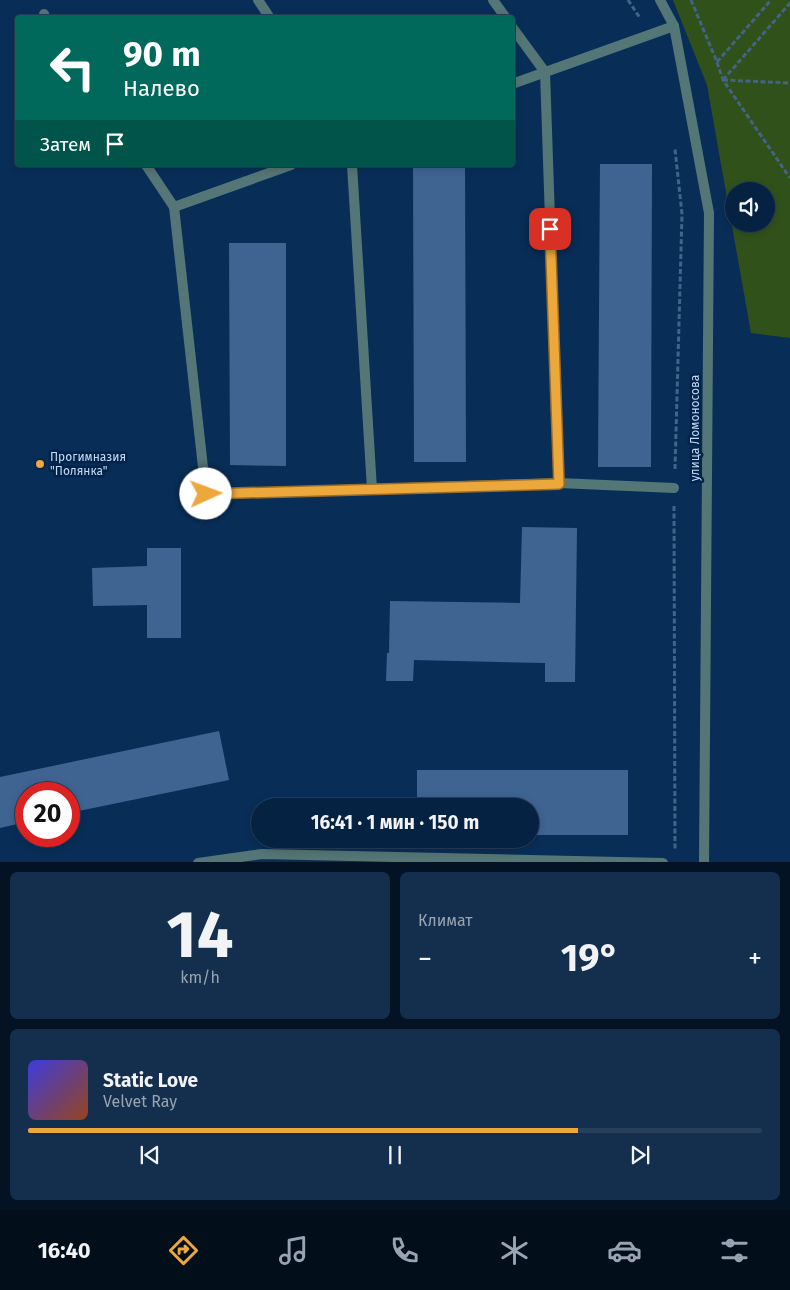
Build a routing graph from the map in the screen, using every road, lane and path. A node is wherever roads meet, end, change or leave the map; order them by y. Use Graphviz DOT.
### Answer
graph roads {
  1 [pos="258,0"];
  2 [pos="493,0"];
  3 [pos="628,0"];
  4 [pos="660,0"];
  5 [pos="691,0"];
  6 [pos="771,0"];
  7 [pos="790,3"];
  8 [pos="268,15"];
  9 [pos="504,15"];
  10 [pos="674,26"];
  11 [pos="515,31"];
  12 [pos="651,34"];
  13 [pos="717,62"];
  14 [pos="545,72"];
  15 [pos="723,80"];
  16 [pos="515,83"];
  17 [pos="790,83"];
  18 [pos="675,145"];
  19 [pos="147,167"];
  20 [pos="284,167"];
  21 [pos="352,167"];
  22 [pos="790,178"];
  23 [pos="174,207"];
  24 [pos="559,484"];
  25 [pos="674,488"];
  26 [pos="372,489"];
  27 [pos="675,853"];
  28 [pos="198,862"];
  29 [pos="663,862"];
  30 [pos="704,862"];
  1 -- 8 [label="street"];
  2 -- 9 [label="street"];
  3 -- 12 [label="path"];
  4 -- 10 [label="street, улица Ломоносова"];
  5 -- 13 [label="path"];
  6 -- 13 [label="path"];
  7 -- 15 [label="path"];
  10 -- 12 [label="street"];
  10 -- 30 [label="street, улица Ломоносова"];
  11 -- 14 [label="street"];
  12 -- 14 [label="street"];
  13 -- 15 [label="path"];
  14 -- 16 [label="street"];
  14 -- 24 [label="street"];
  15 -- 17 [label="path"];
  15 -- 22 [label="path"];
  18 -- 25 [label="path"];
  19 -- 23 [label="street"];
  20 -- 23 [label="street"];
  21 -- 26 [label="street"];
  23 -- 26 [label="street"];
  24 -- 25 [label="street"];
  24 -- 26 [label="street"];
  25 -- 27 [label="path"];
  28 -- 29 [label="street"];
}
